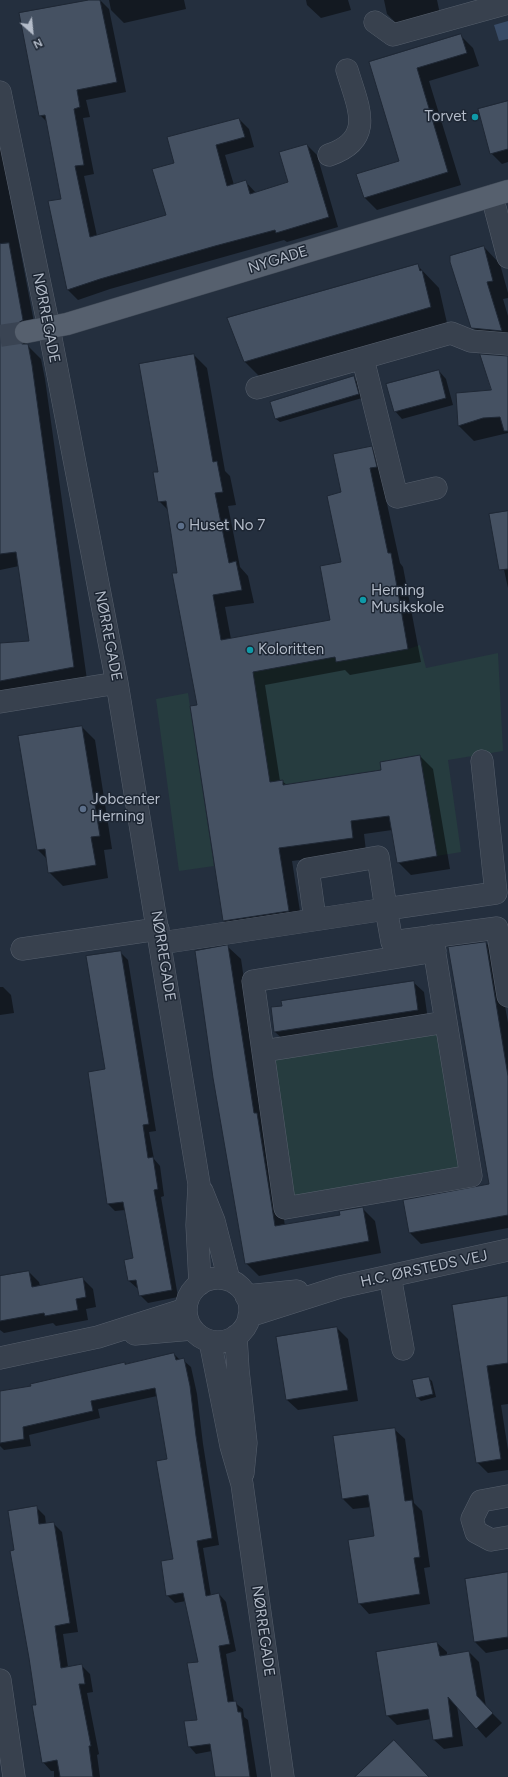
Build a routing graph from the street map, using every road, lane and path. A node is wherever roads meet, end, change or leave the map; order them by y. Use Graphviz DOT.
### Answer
graph roads {
  1 [pos="508,4"];
  2 [pos="375,22"];
  3 [pos="348,70"];
  4 [pos="0,92"];
  5 [pos="329,155"];
  6 [pos="500,193"];
  7 [pos="508,257"];
  8 [pos="49,328"];
  9 [pos="26,332"];
  10 [pos="508,344"];
  11 [pos="363,359"];
  12 [pos="257,388"];
  13 [pos="436,488"];
  14 [pos="118,683"];
  15 [pos="0,702"];
  16 [pos="482,761"];
  17 [pos="386,909"];
  18 [pos="315,919"];
  19 [pos="160,936"];
  20 [pos="434,944"];
  21 [pos="22,949"];
  22 [pos="508,996"];
  23 [pos="446,1022"];
  24 [pos="263,1051"];
  25 [pos="199,1184"];
  26 [pos="508,1250"];
  27 [pos="390,1276"];
  28 [pos="229,1280"];
  29 [pos="200,1284"];
  30 [pos="248,1306"];
  31 [pos="186,1309"];
  32 [pos="201,1335"];
  33 [pos="236,1336"];
  34 [pos="98,1337"];
  35 [pos="403,1349"];
  36 [pos="0,1358"];
  37 [pos="242,1484"];
  38 [pos="508,1496"];
  39 [pos="508,1537"];
  40 [pos="0,1680"];
  41 [pos="14,1777"];
  42 [pos="283,1777"];
  1 -- 2 [label="street"];
  3 -- 5 [label="street"];
  4 -- 8 [label="street, NØRREGADE"];
  6 -- 7 [label="street"];
  6 -- 8 [label="main road, NYGADE"];
  8 -- 9 [label="main road, NYGADE"];
  8 -- 14 [label="street, NØRREGADE"];
  10 -- 11 [label="street"];
  11 -- 12 [label="street"];
  11 -- 13 [label="street"];
  14 -- 15 [label="street"];
  14 -- 19 [label="street, NØRREGADE"];
  16 -- 17 [label="street"];
  17 -- 18 [label="street"];
  17 -- 18 [label="street"];
  17 -- 20 [label="street"];
  18 -- 19 [label="street"];
  19 -- 21 [label="street"];
  19 -- 25 [label="street, NØRREGADE"];
  20 -- 22 [label="street"];
  20 -- 23 [label="street"];
  20 -- 24 [label="street"];
  23 -- 24 [label="street"];
  23 -- 24 [label="street"];
  25 -- 28 [label="street, NØRREGADE"];
  25 -- 29 [label="street, NØRREGADE"];
  26 -- 27 [label="street, H.C. ØRSTEDS VEJ"];
  27 -- 30 [label="street, H.C. ØRSTEDS VEJ"];
  27 -- 35 [label="street"];
  28 -- 29 [label="street"];
  28 -- 30 [label="street"];
  29 -- 31 [label="street"];
  30 -- 33 [label="street"];
  31 -- 32 [label="street"];
  31 -- 34 [label="street"];
  32 -- 33 [label="street"];
  32 -- 34 [label="street"];
  32 -- 37 [label="street, NØRREGADE"];
  33 -- 37 [label="street, NØRREGADE"];
  34 -- 36 [label="street"];
  37 -- 42 [label="street, NØRREGADE"];
  38 -- 39 [label="street"];
  40 -- 41 [label="street"];
}
